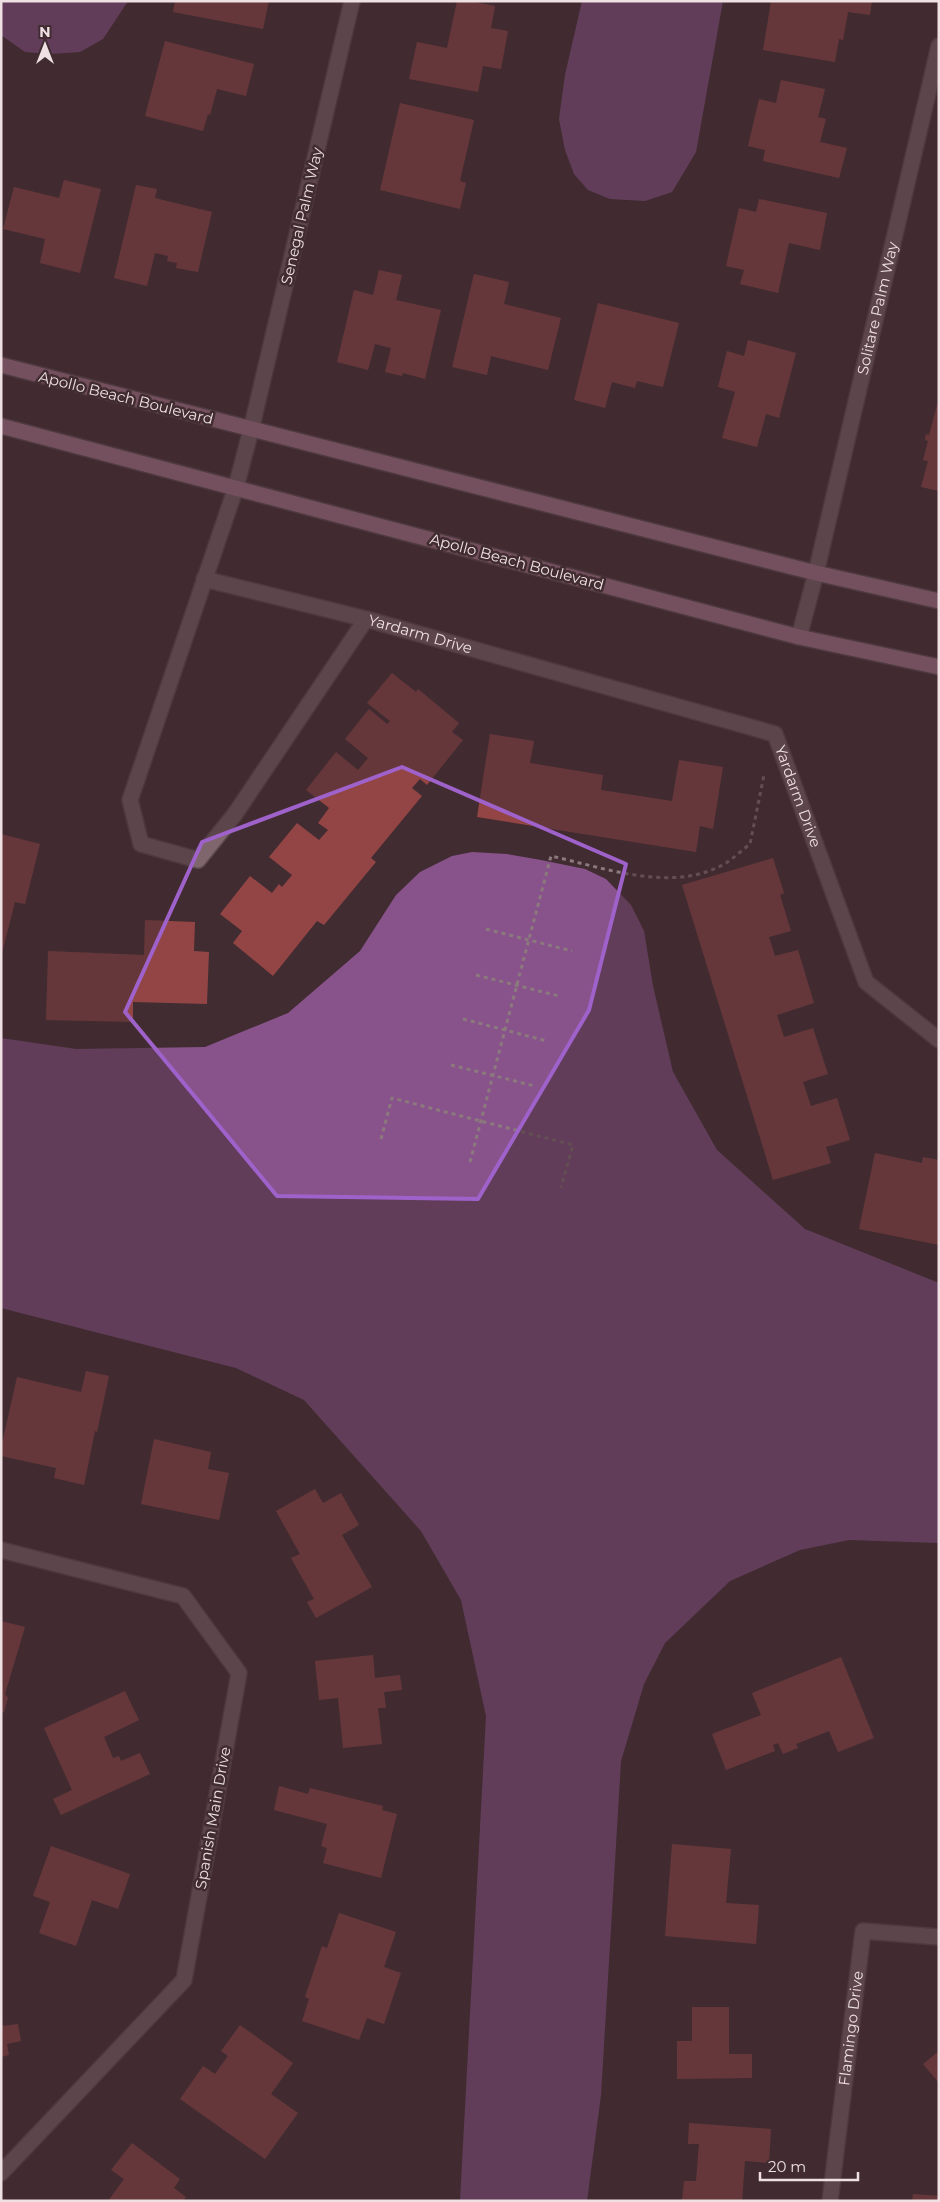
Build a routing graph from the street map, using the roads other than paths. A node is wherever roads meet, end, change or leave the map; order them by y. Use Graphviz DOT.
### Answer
graph roads {
  1 [pos="352,1"];
  2 [pos="939,46"];
  3 [pos="1,365"];
  4 [pos="1,426"];
  5 [pos="251,430"];
  6 [pos="236,487"];
  7 [pos="816,573"];
  8 [pos="204,579"];
  9 [pos="939,600"];
  10 [pos="366,619"];
  11 [pos="798,637"];
  12 [pos="939,668"];
  13 [pos="939,1040"];
  14 [pos="1,1550"];
  15 [pos="939,1937"];
  16 [pos="1,2174"];
  17 [pos="830,2201"];
  1 -- 5 [label="street, Senegal Palm Way"];
  2 -- 7 [label="street, Solitare Palm Way"];
  3 -- 5 [label="main road, Apollo Beach Boulevard"];
  4 -- 6 [label="main road, Apollo Beach Boulevard"];
  5 -- 6 [label="street"];
  5 -- 7 [label="main road, Apollo Beach Boulevard"];
  6 -- 8 [label="street, Yardarm Drive"];
  6 -- 11 [label="main road, Apollo Beach Boulevard"];
  7 -- 9 [label="main road, Apollo Beach Boulevard"];
  7 -- 11 [label="street"];
  8 -- 10 [label="street"];
  8 -- 10 [label="street, Yardarm Drive"];
  10 -- 13 [label="street, Yardarm Drive"];
  11 -- 12 [label="main road, Apollo Beach Boulevard"];
  14 -- 16 [label="street, Spanish Main Drive"];
  15 -- 17 [label="street, Flamingo Drive"];
}
